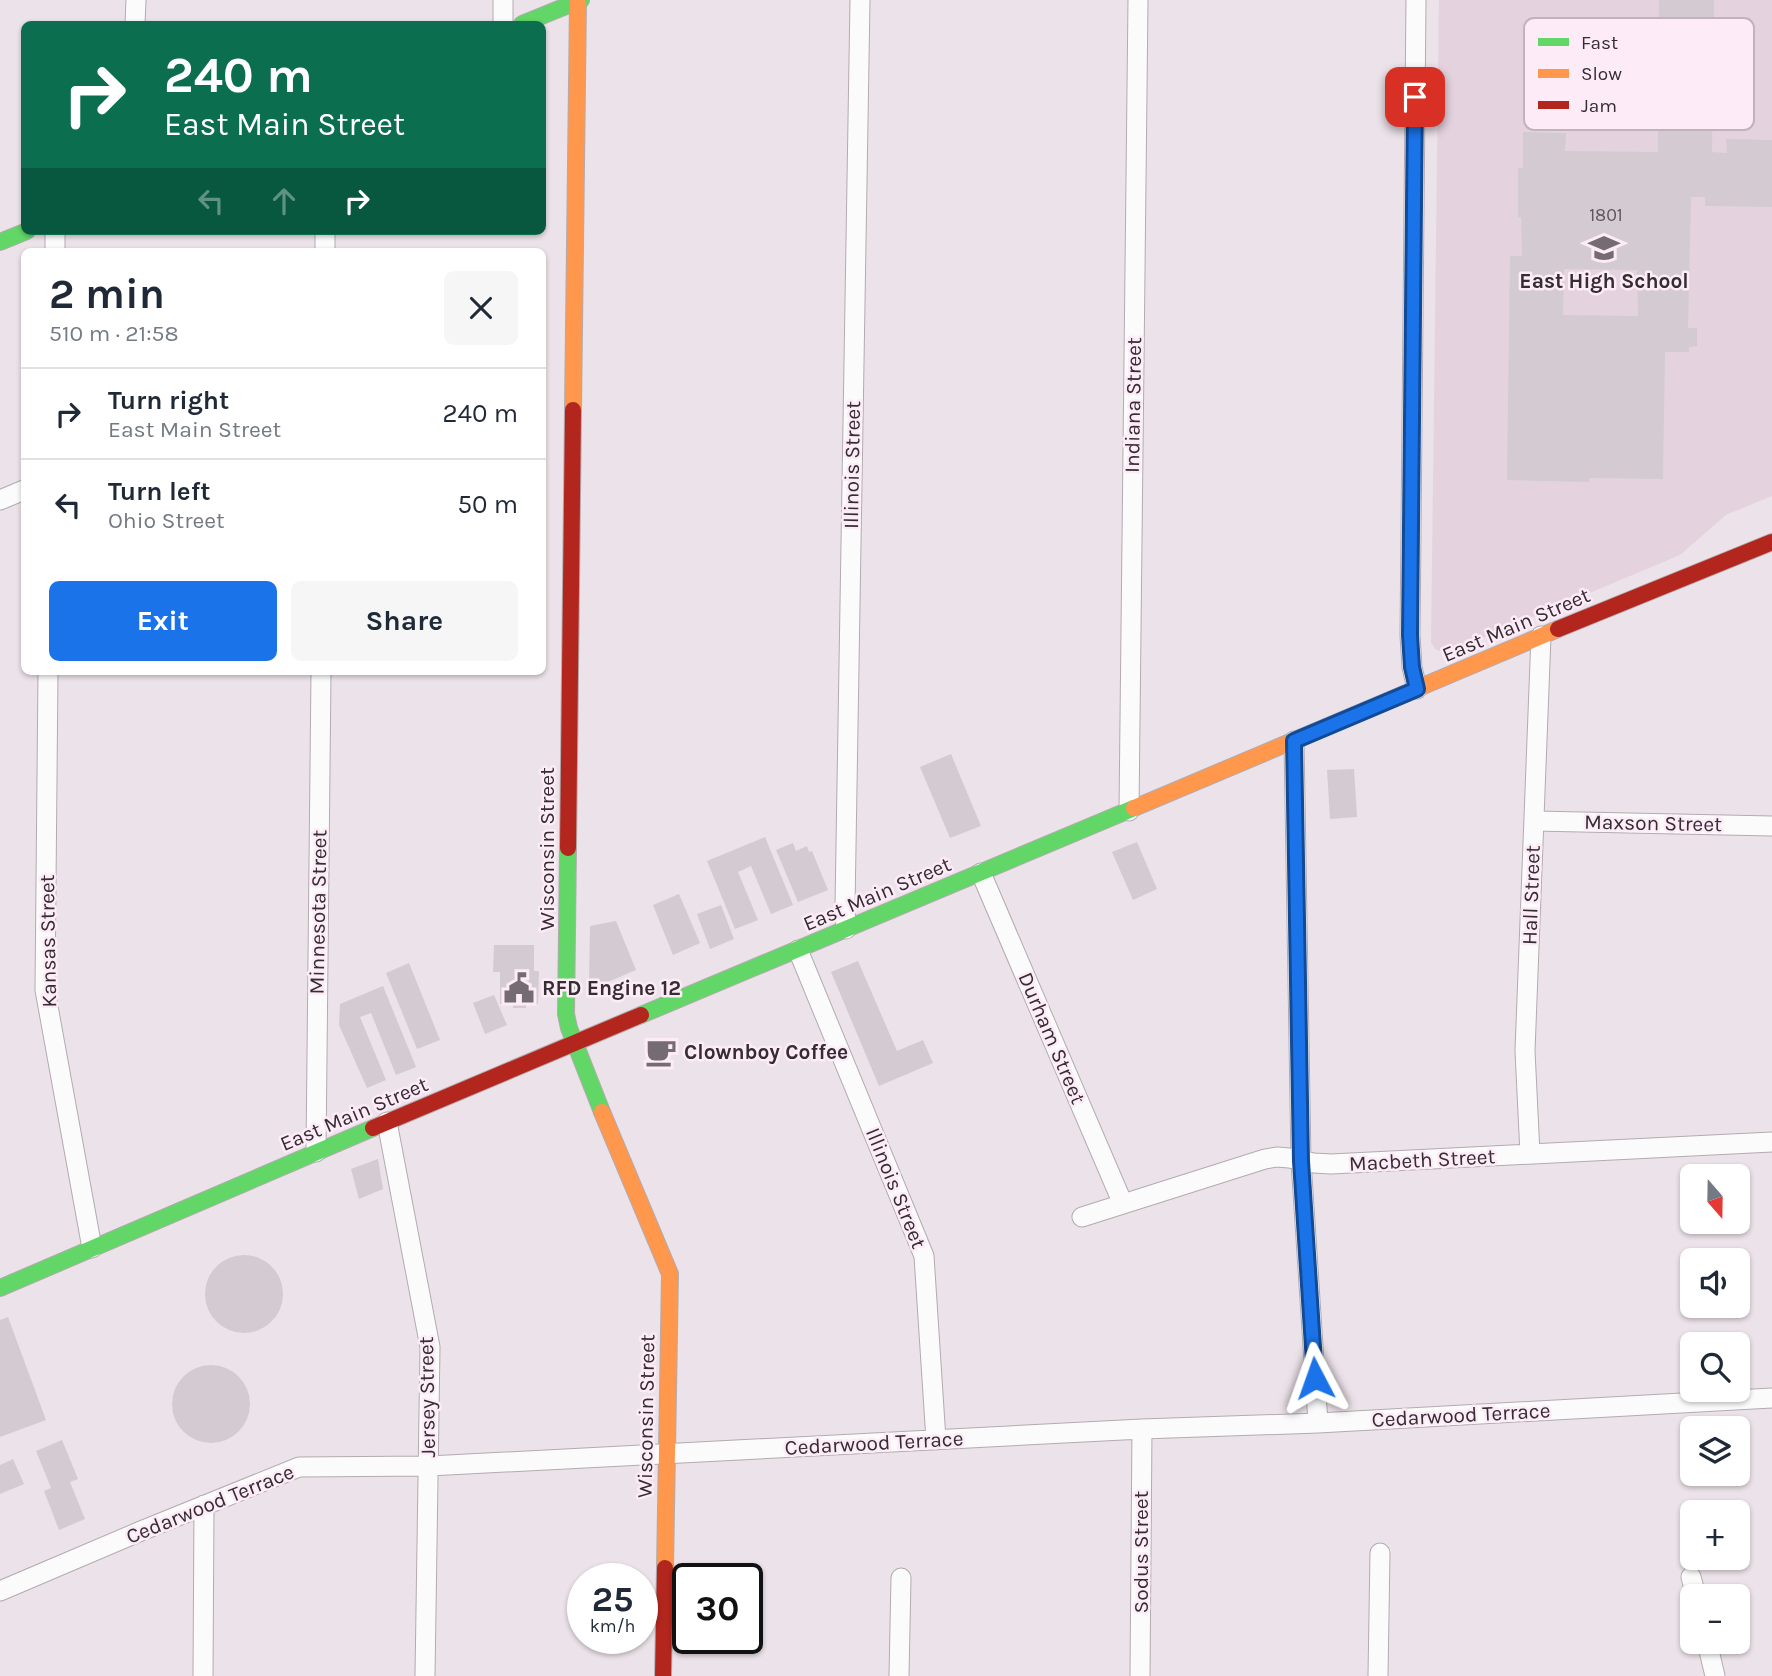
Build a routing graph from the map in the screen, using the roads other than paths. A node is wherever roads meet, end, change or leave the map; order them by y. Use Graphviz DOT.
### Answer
graph roads {
  1 [pos="136,0"];
  2 [pos="503,0"];
  3 [pos="860,0"];
  4 [pos="1138,0"];
  5 [pos="1416,0"];
  6 [pos="580,1"];
  7 [pos="135,21"];
  8 [pos="503,21"];
  9 [pos="530,21"];
  10 [pos="21,233"];
  11 [pos="0,242"];
  12 [pos="21,492"];
  13 [pos="0,500"];
  14 [pos="1772,542"];
  15 [pos="1541,636"];
  16 [pos="48,675"];
  17 [pos="321,675"];
  18 [pos="1417,689"];
  19 [pos="1294,741"];
  20 [pos="1129,811"];
  21 [pos="1534,821"];
  22 [pos="1772,826"];
  23 [pos="981,873"];
  24 [pos="846,929"];
  25 [pos="798,950"];
  26 [pos="575,1044"];
  27 [pos="387,1122"];
  28 [pos="1772,1142"];
  29 [pos="316,1152"];
  30 [pos="1530,1154"];
  31 [pos="1301,1161"];
  32 [pos="1123,1204"];
  33 [pos="1082,1217"];
  34 [pos="92,1248"];
  35 [pos="0,1288"];
  36 [pos="1772,1398"];
  37 [pos="1318,1423"];
  38 [pos="1142,1429"];
  39 [pos="936,1440"];
  40 [pos="666,1453"];
  41 [pos="429,1466"];
  42 [pos="204,1505"];
  43 [pos="1380,1553"];
  44 [pos="901,1578"];
  45 [pos="0,1591"];
  46 [pos="1710,1654"];
  47 [pos="203,1676"];
  48 [pos="425,1676"];
  49 [pos="663,1676"];
  50 [pos="899,1676"];
  51 [pos="1140,1676"];
  52 [pos="1378,1676"];
  53 [pos="1715,1676"];
  1 -- 7 [label="street"];
  2 -- 8 [label="street"];
  3 -- 24 [label="street, Illinois Street"];
  4 -- 20 [label="street, Indiana Street"];
  5 -- 18 [label="street"];
  6 -- 9 [label="main road"];
  6 -- 26 [label="main road, Wisconsin Street"];
  10 -- 11 [label="main road"];
  12 -- 13 [label="street"];
  14 -- 15 [label="main road, East Main Street"];
  15 -- 18 [label="main road, East Main Street"];
  15 -- 21 [label="street, Hall Street"];
  16 -- 34 [label="street, Kansas Street"];
  17 -- 29 [label="street, Minnesota Street"];
  18 -- 19 [label="main road, East Main Street"];
  19 -- 20 [label="main road, East Main Street"];
  19 -- 31 [label="street"];
  20 -- 23 [label="main road, East Main Street"];
  21 -- 22 [label="street, Maxson Street"];
  21 -- 30 [label="street, Hall Street"];
  23 -- 24 [label="main road, East Main Street"];
  23 -- 32 [label="street, Durham Street"];
  24 -- 25 [label="main road, East Main Street"];
  25 -- 26 [label="main road, East Main Street"];
  25 -- 39 [label="street, Illinois Street"];
  26 -- 27 [label="main road, East Main Street"];
  26 -- 40 [label="main road, Wisconsin Street"];
  27 -- 29 [label="main road, East Main Street"];
  27 -- 41 [label="street, Jersey Street"];
  28 -- 30 [label="street, Macbeth Street"];
  29 -- 34 [label="main road, East Main Street"];
  30 -- 31 [label="street, Macbeth Street"];
  31 -- 32 [label="street, Macbeth Street"];
  31 -- 37 [label="street"];
  32 -- 33 [label="street, Macbeth Street"];
  34 -- 35 [label="main road, East Main Street"];
  36 -- 37 [label="street, Cedarwood Terrace"];
  37 -- 38 [label="street, Cedarwood Terrace"];
  38 -- 39 [label="street, Cedarwood Terrace"];
  38 -- 51 [label="street, Sodus Street"];
  39 -- 40 [label="street, Cedarwood Terrace"];
  40 -- 41 [label="street, Cedarwood Terrace"];
  40 -- 49 [label="main road, Wisconsin Street"];
  41 -- 42 [label="street, Cedarwood Terrace"];
  41 -- 48 [label="street, Jersey Street"];
  42 -- 45 [label="street, Cedarwood Terrace"];
  42 -- 47 [label="street"];
  43 -- 52 [label="street"];
  44 -- 50 [label="street"];
  46 -- 53 [label="street"];
}
